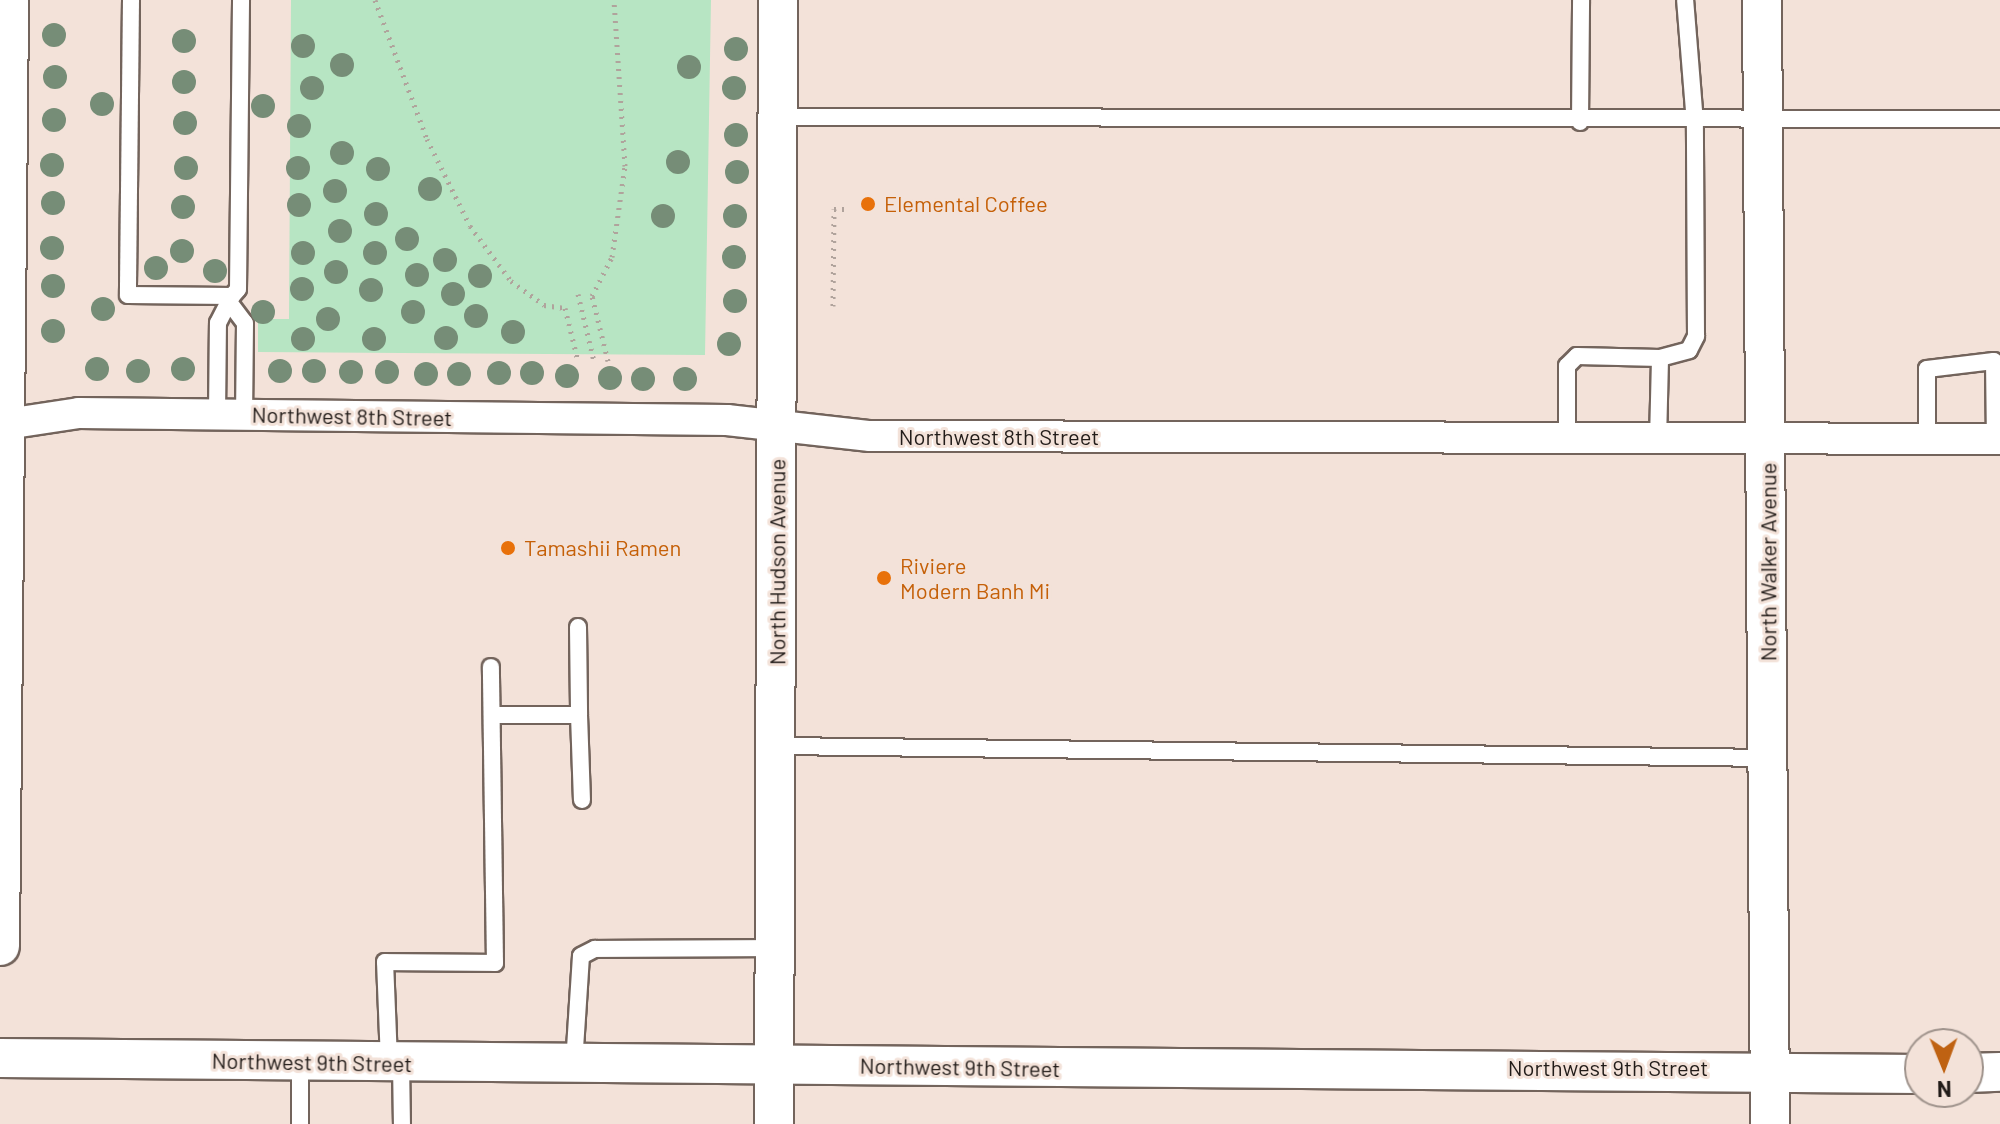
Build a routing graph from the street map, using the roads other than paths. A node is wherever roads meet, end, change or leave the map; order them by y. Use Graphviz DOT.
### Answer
graph roads {
  1 [pos="9,0"];
  2 [pos="131,0"];
  3 [pos="241,0"];
  4 [pos="778,0"];
  5 [pos="1581,0"];
  6 [pos="1685,0"];
  7 [pos="1762,0"];
  8 [pos="776,117"];
  9 [pos="2000,119"];
  10 [pos="1580,122"];
  11 [pos="1695,123"];
  12 [pos="1764,123"];
  13 [pos="3,279"];
  14 [pos="232,301"];
  15 [pos="1660,358"];
  16 [pos="1997,361"];
  17 [pos="231,415"];
  18 [pos="2,425"];
  19 [pos="777,427"];
  20 [pos="1997,439"];
  21 [pos="1927,440"];
  22 [pos="1567,441"];
  23 [pos="1658,441"];
  24 [pos="1768,443"];
  25 [pos="578,627"];
  26 [pos="491,667"];
  27 [pos="492,715"];
  28 [pos="579,715"];
  29 [pos="2,737"];
  30 [pos="777,746"];
  31 [pos="1768,758"];
  32 [pos="582,800"];
  33 [pos="0,946"];
  34 [pos="776,948"];
  35 [pos="0,1058"];
  36 [pos="300,1062"];
  37 [pos="395,1062"];
  38 [pos="574,1064"];
  39 [pos="775,1064"];
  40 [pos="1770,1071"];
  41 [pos="1904,1074"];
  42 [pos="300,1124"];
  43 [pos="402,1124"];
  44 [pos="774,1124"];
  45 [pos="1770,1124"];
  1 -- 13 [label="street"];
  2 -- 14 [label="lane"];
  3 -- 14 [label="lane"];
  4 -- 8 [label="street, North Hudson Avenue"];
  5 -- 10 [label="lane"];
  6 -- 11 [label="lane"];
  7 -- 12 [label="street, North Walker Avenue"];
  8 -- 10 [label="lane"];
  8 -- 19 [label="street, North Hudson Avenue"];
  9 -- 12 [label="lane"];
  10 -- 11 [label="lane"];
  11 -- 12 [label="lane"];
  11 -- 15 [label="lane"];
  12 -- 24 [label="street, North Walker Avenue"];
  13 -- 18 [label="street"];
  14 -- 17 [label="lane"];
  14 -- 17 [label="lane"];
  15 -- 22 [label="lane"];
  15 -- 23 [label="lane"];
  16 -- 20 [label="lane"];
  16 -- 21 [label="lane"];
  17 -- 18 [label="street, Northwest 8th Street"];
  17 -- 19 [label="street, Northwest 8th Street"];
  18 -- 29 [label="street"];
  19 -- 22 [label="street, Northwest 8th Street"];
  19 -- 30 [label="street, North Hudson Avenue"];
  20 -- 21 [label="street, Northwest 8th Street"];
  21 -- 24 [label="street, Northwest 8th Street"];
  22 -- 23 [label="street, Northwest 8th Street"];
  23 -- 24 [label="street, Northwest 8th Street"];
  24 -- 31 [label="street, North Walker Avenue"];
  25 -- 28 [label="lane"];
  26 -- 27 [label="lane"];
  27 -- 28 [label="lane"];
  27 -- 37 [label="lane"];
  28 -- 32 [label="lane"];
  29 -- 33 [label="street"];
  30 -- 31 [label="lane"];
  30 -- 34 [label="street, North Hudson Avenue"];
  31 -- 40 [label="street, North Walker Avenue"];
  34 -- 38 [label="lane"];
  34 -- 39 [label="street, North Hudson Avenue"];
  35 -- 36 [label="street, Northwest 9th Street"];
  36 -- 37 [label="street, Northwest 9th Street"];
  36 -- 42 [label="lane"];
  37 -- 38 [label="street, Northwest 9th Street"];
  37 -- 43 [label="lane"];
  38 -- 39 [label="street, Northwest 9th Street"];
  39 -- 40 [label="street, Northwest 9th Street"];
  39 -- 44 [label="street, North Hudson Avenue"];
  40 -- 41 [label="street, Northwest 9th Street"];
  40 -- 45 [label="street, North Walker Avenue"];
}
